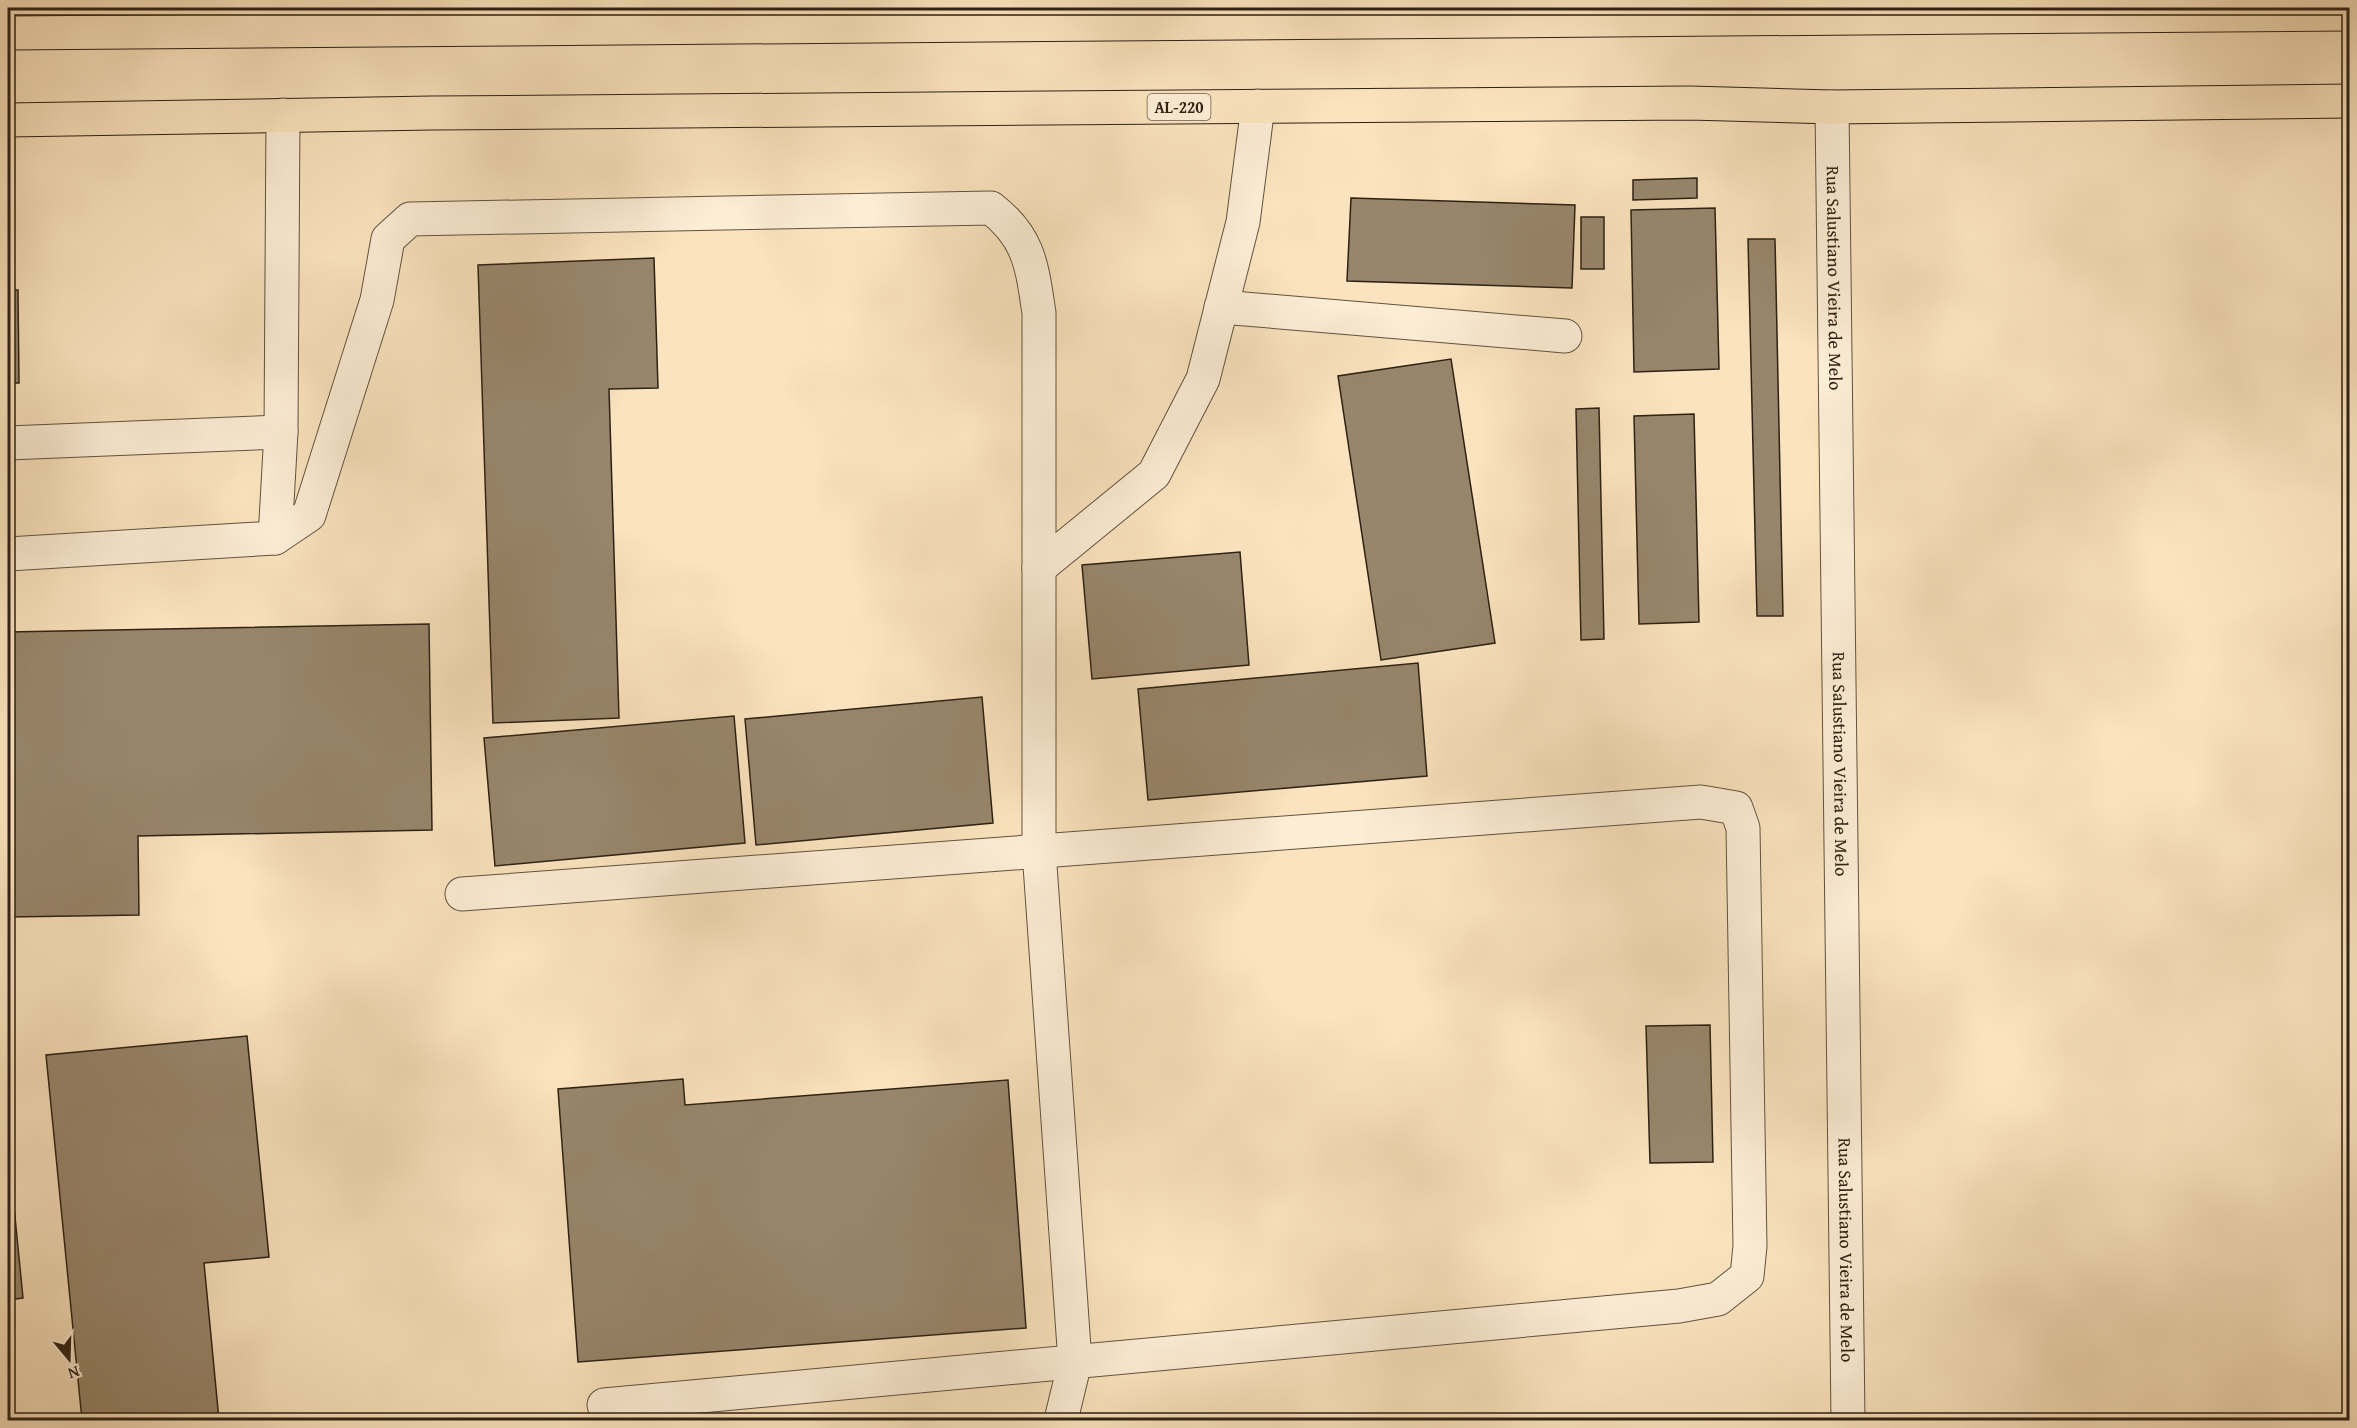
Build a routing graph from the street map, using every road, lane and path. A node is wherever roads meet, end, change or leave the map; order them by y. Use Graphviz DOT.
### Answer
graph roads {
  1 [pos="1885,12"];
  2 [pos="2349,14"];
  3 [pos="8,33"];
  4 [pos="2349,101"];
  5 [pos="1258,106"];
  6 [pos="1832,107"];
  7 [pos="283,115"];
  8 [pos="8,120"];
  9 [pos="1221,307"];
  10 [pos="1565,336"];
  11 [pos="281,432"];
  12 [pos="8,443"];
  13 [pos="275,538"];
  14 [pos="8,554"];
  15 [pos="1039,567"];
  16 [pos="1039,851"];
  17 [pos="462,894"];
  18 [pos="1075,1362"];
  19 [pos="604,1405"];
  20 [pos="1061,1420"];
  21 [pos="1848,1420"];
  1 -- 2 [label="highway"];
  1 -- 3 [label="highway"];
  4 -- 6 [label="highway, AL-220"];
  5 -- 6 [label="highway, AL-220"];
  5 -- 7 [label="highway, AL-220"];
  5 -- 9 [label="street"];
  6 -- 21 [label="street, Rua Salustiano Vieira de Melo"];
  7 -- 8 [label="highway, AL-220"];
  7 -- 11 [label="street"];
  9 -- 10 [label="street"];
  9 -- 15 [label="street"];
  11 -- 12 [label="street"];
  11 -- 13 [label="street"];
  13 -- 14 [label="street"];
  13 -- 15 [label="street"];
  15 -- 16 [label="street"];
  16 -- 17 [label="street"];
  16 -- 18 [label="street"];
  16 -- 18 [label="street"];
  18 -- 19 [label="street"];
  18 -- 20 [label="street"];
}
